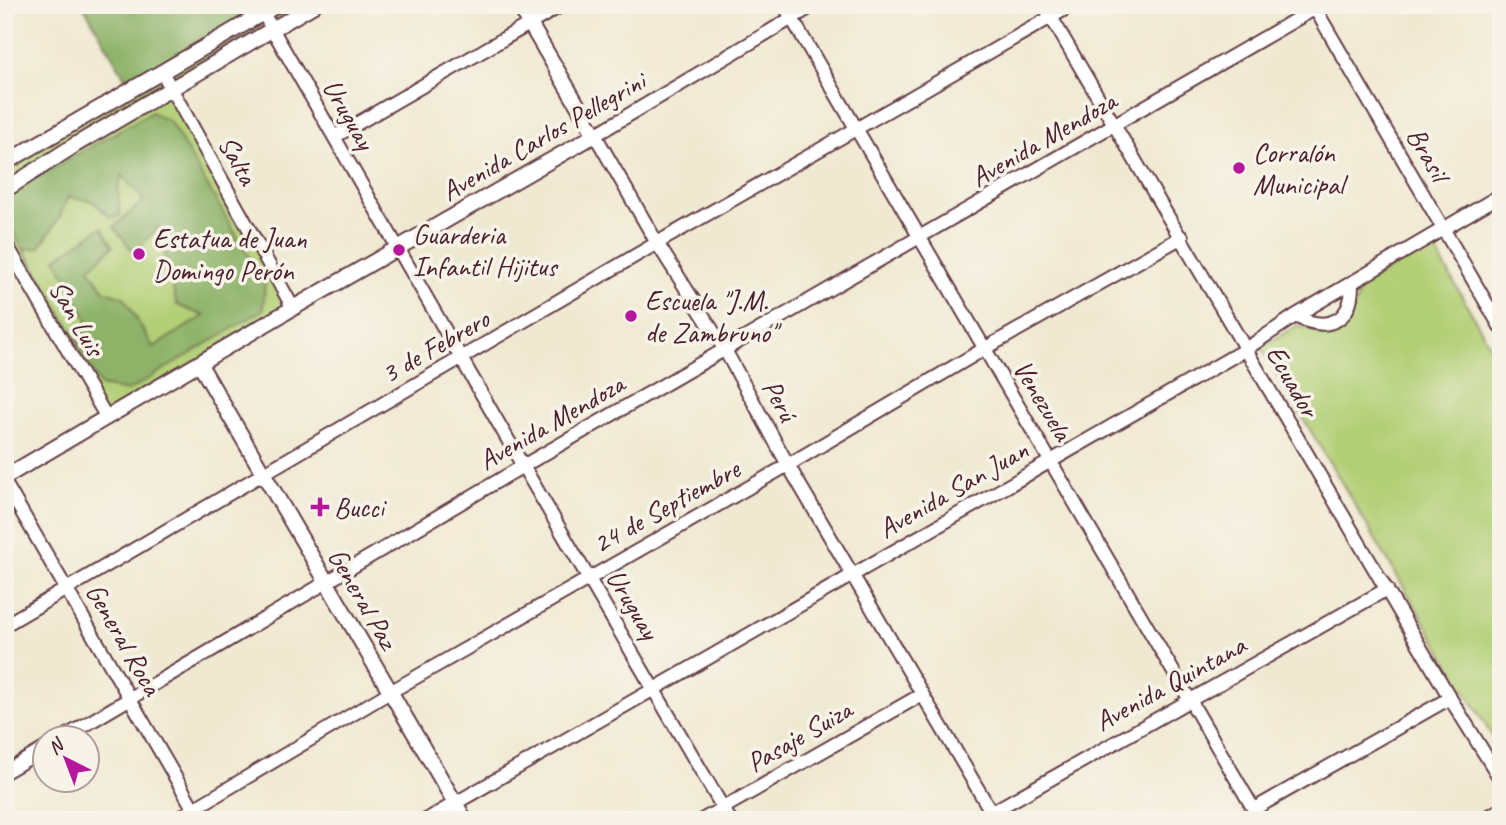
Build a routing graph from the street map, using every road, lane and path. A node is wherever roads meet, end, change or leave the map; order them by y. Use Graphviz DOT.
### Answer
graph roads {
  1 [pos="277,5"];
  2 [pos="314,5"];
  3 [pos="519,5"];
  4 [pos="562,5"];
  5 [pos="784,5"];
  6 [pos="814,5"];
  7 [pos="1044,5"];
  8 [pos="1072,5"];
  9 [pos="1316,6"];
  10 [pos="263,13"];
  11 [pos="791,18"];
  12 [pos="1051,18"];
  13 [pos="530,24"];
  14 [pos="273,29"];
  15 [pos="162,72"];
  16 [pos="171,90"];
  17 [pos="1116,126"];
  18 [pos="856,129"];
  19 [pos="595,135"];
  20 [pos="334,137"];
  21 [pos="5,163"];
  22 [pos="5,190"];
  23 [pos="1501,195"];
  24 [pos="1443,228"];
  25 [pos="1182,237"];
  26 [pos="919,238"];
  27 [pos="5,242"];
  28 [pos="657,243"];
  29 [pos="398,247"];
  30 [pos="1352,282"];
  31 [pos="293,307"];
  32 [pos="1295,316"];
  33 [pos="1501,328"];
  34 [pos="984,349"];
  35 [pos="1246,349"];
  36 [pos="724,350"];
  37 [pos="462,359"];
  38 [pos="199,363"];
  39 [pos="107,418"];
  40 [pos="1051,460"];
  41 [pos="523,466"];
  42 [pos="788,466"];
  43 [pos="263,474"];
  44 [pos="5,477"];
  45 [pos="5,483"];
  46 [pos="853,575"];
  47 [pos="588,578"];
  48 [pos="325,582"];
  49 [pos="67,589"];
  50 [pos="1387,589"];
  51 [pos="5,625"];
  52 [pos="654,689"];
  53 [pos="390,692"];
  54 [pos="921,695"];
  55 [pos="130,697"];
  56 [pos="1450,698"];
  57 [pos="1189,700"];
  58 [pos="85,724"];
  59 [pos="32,756"];
  60 [pos="5,772"];
  61 [pos="1501,780"];
  62 [pos="456,803"];
  63 [pos="723,808"];
  64 [pos="1501,810"];
  65 [pos="197,814"];
  66 [pos="1257,814"];
  67 [pos="994,816"];
  68 [pos="175,820"];
  69 [pos="426,820"];
  70 [pos="466,820"];
  71 [pos="702,820"];
  72 [pos="730,820"];
  73 [pos="978,820"];
  74 [pos="1483,820"];
  1 -- 10 [label="street"];
  2 -- 14 [label="street"];
  3 -- 13 [label="street, Perú"];
  4 -- 13 [label="street"];
  5 -- 11 [label="street, Venezuela"];
  6 -- 11 [label="street, Avenida Carlos Pellegrini"];
  7 -- 12 [label="street, Ecuador"];
  8 -- 12 [label="street, 3 de Febrero"];
  9 -- 17 [label="street, Avenida Mendoza"];
  9 -- 24 [label="street, Brasil"];
  10 -- 14 [label="street, Uruguay"];
  10 -- 15 [label="street"];
  11 -- 18 [label="street, Venezuela"];
  11 -- 19 [label="street, Avenida Carlos Pellegrini"];
  12 -- 17 [label="street, Ecuador"];
  12 -- 18 [label="street, 3 de Febrero"];
  13 -- 19 [label="street, Perú"];
  13 -- 20 [label="street"];
  14 -- 16 [label="street"];
  14 -- 20 [label="street, Uruguay"];
  15 -- 16 [label="street, Salta"];
  15 -- 21 [label="street"];
  16 -- 22 [label="street"];
  16 -- 31 [label="street, Salta"];
  17 -- 25 [label="street, Ecuador"];
  17 -- 26 [label="street, Avenida Mendoza"];
  18 -- 26 [label="street, Venezuela"];
  18 -- 28 [label="street, 3 de Febrero"];
  19 -- 28 [label="street, Perú"];
  19 -- 29 [label="street, Avenida Carlos Pellegrini"];
  20 -- 29 [label="street, Uruguay"];
  23 -- 24 [label="street, Avenida San Juan"];
  24 -- 30 [label="street, Avenida San Juan"];
  24 -- 33 [label="street, Brasil"];
  25 -- 34 [label="street, 24 de Septiembre"];
  25 -- 35 [label="street, Ecuador"];
  26 -- 34 [label="street, Venezuela"];
  26 -- 36 [label="street, Avenida Mendoza"];
  27 -- 39 [label="street, San Luis"];
  28 -- 36 [label="street, Perú"];
  28 -- 37 [label="street, 3 de Febrero"];
  29 -- 31 [label="street, Avenida Carlos Pellegrini"];
  29 -- 37 [label="street, Uruguay"];
  30 -- 32 [label="street, Avenida San Juan"];
  30 -- 32 [label="street"];
  31 -- 38 [label="street, Avenida Carlos Pellegrini"];
  32 -- 35 [label="street, Avenida San Juan"];
  34 -- 40 [label="street, Venezuela"];
  34 -- 42 [label="street, 24 de Septiembre"];
  35 -- 40 [label="street, Avenida San Juan"];
  35 -- 50 [label="street, Ecuador"];
  36 -- 41 [label="street, Avenida Mendoza"];
  36 -- 42 [label="street, Perú"];
  37 -- 41 [label="street, Uruguay"];
  37 -- 43 [label="street, 3 de Febrero"];
  38 -- 39 [label="street, Avenida Carlos Pellegrini"];
  38 -- 43 [label="street, General Paz"];
  39 -- 44 [label="street, Avenida Carlos Pellegrini"];
  40 -- 46 [label="street, Avenida San Juan"];
  40 -- 57 [label="street, Venezuela"];
  41 -- 47 [label="street, Uruguay"];
  41 -- 48 [label="street, Avenida Mendoza"];
  42 -- 46 [label="street, Perú"];
  42 -- 47 [label="street, 24 de Septiembre"];
  43 -- 48 [label="street, General Paz"];
  43 -- 49 [label="street, 3 de Febrero"];
  45 -- 49 [label="street, General Roca"];
  46 -- 52 [label="street, Avenida San Juan"];
  46 -- 54 [label="street, Perú"];
  47 -- 52 [label="street, Uruguay"];
  47 -- 53 [label="street, 24 de Septiembre"];
  48 -- 53 [label="street, General Paz"];
  48 -- 55 [label="street, Avenida Mendoza"];
  49 -- 51 [label="street, 3 de Febrero"];
  49 -- 55 [label="street, General Roca"];
  50 -- 56 [label="street, Ecuador"];
  50 -- 57 [label="street, Avenida Quintana"];
  52 -- 62 [label="street, Avenida San Juan"];
  52 -- 63 [label="street, Uruguay"];
  53 -- 62 [label="street, General Paz"];
  53 -- 65 [label="street, 24 de Septiembre"];
  54 -- 63 [label="street, Pasaje Suiza"];
  54 -- 67 [label="street, Perú"];
  55 -- 58 [label="street, Avenida Mendoza"];
  55 -- 65 [label="street, General Roca"];
  56 -- 61 [label="street, Ecuador"];
  56 -- 66 [label="street"];
  57 -- 66 [label="street, Venezuela"];
  57 -- 67 [label="street, Avenida Quintana"];
  59 -- 60 [label="street"];
  62 -- 69 [label="street, Avenida San Juan"];
  62 -- 70 [label="street, General Paz"];
  63 -- 71 [label="street, Pasaje Suiza"];
  63 -- 72 [label="street, Uruguay"];
  64 -- 74 [label="street"];
  65 -- 68 [label="street, 24 de Septiembre"];
  67 -- 73 [label="street, Avenida Quintana"];
}
